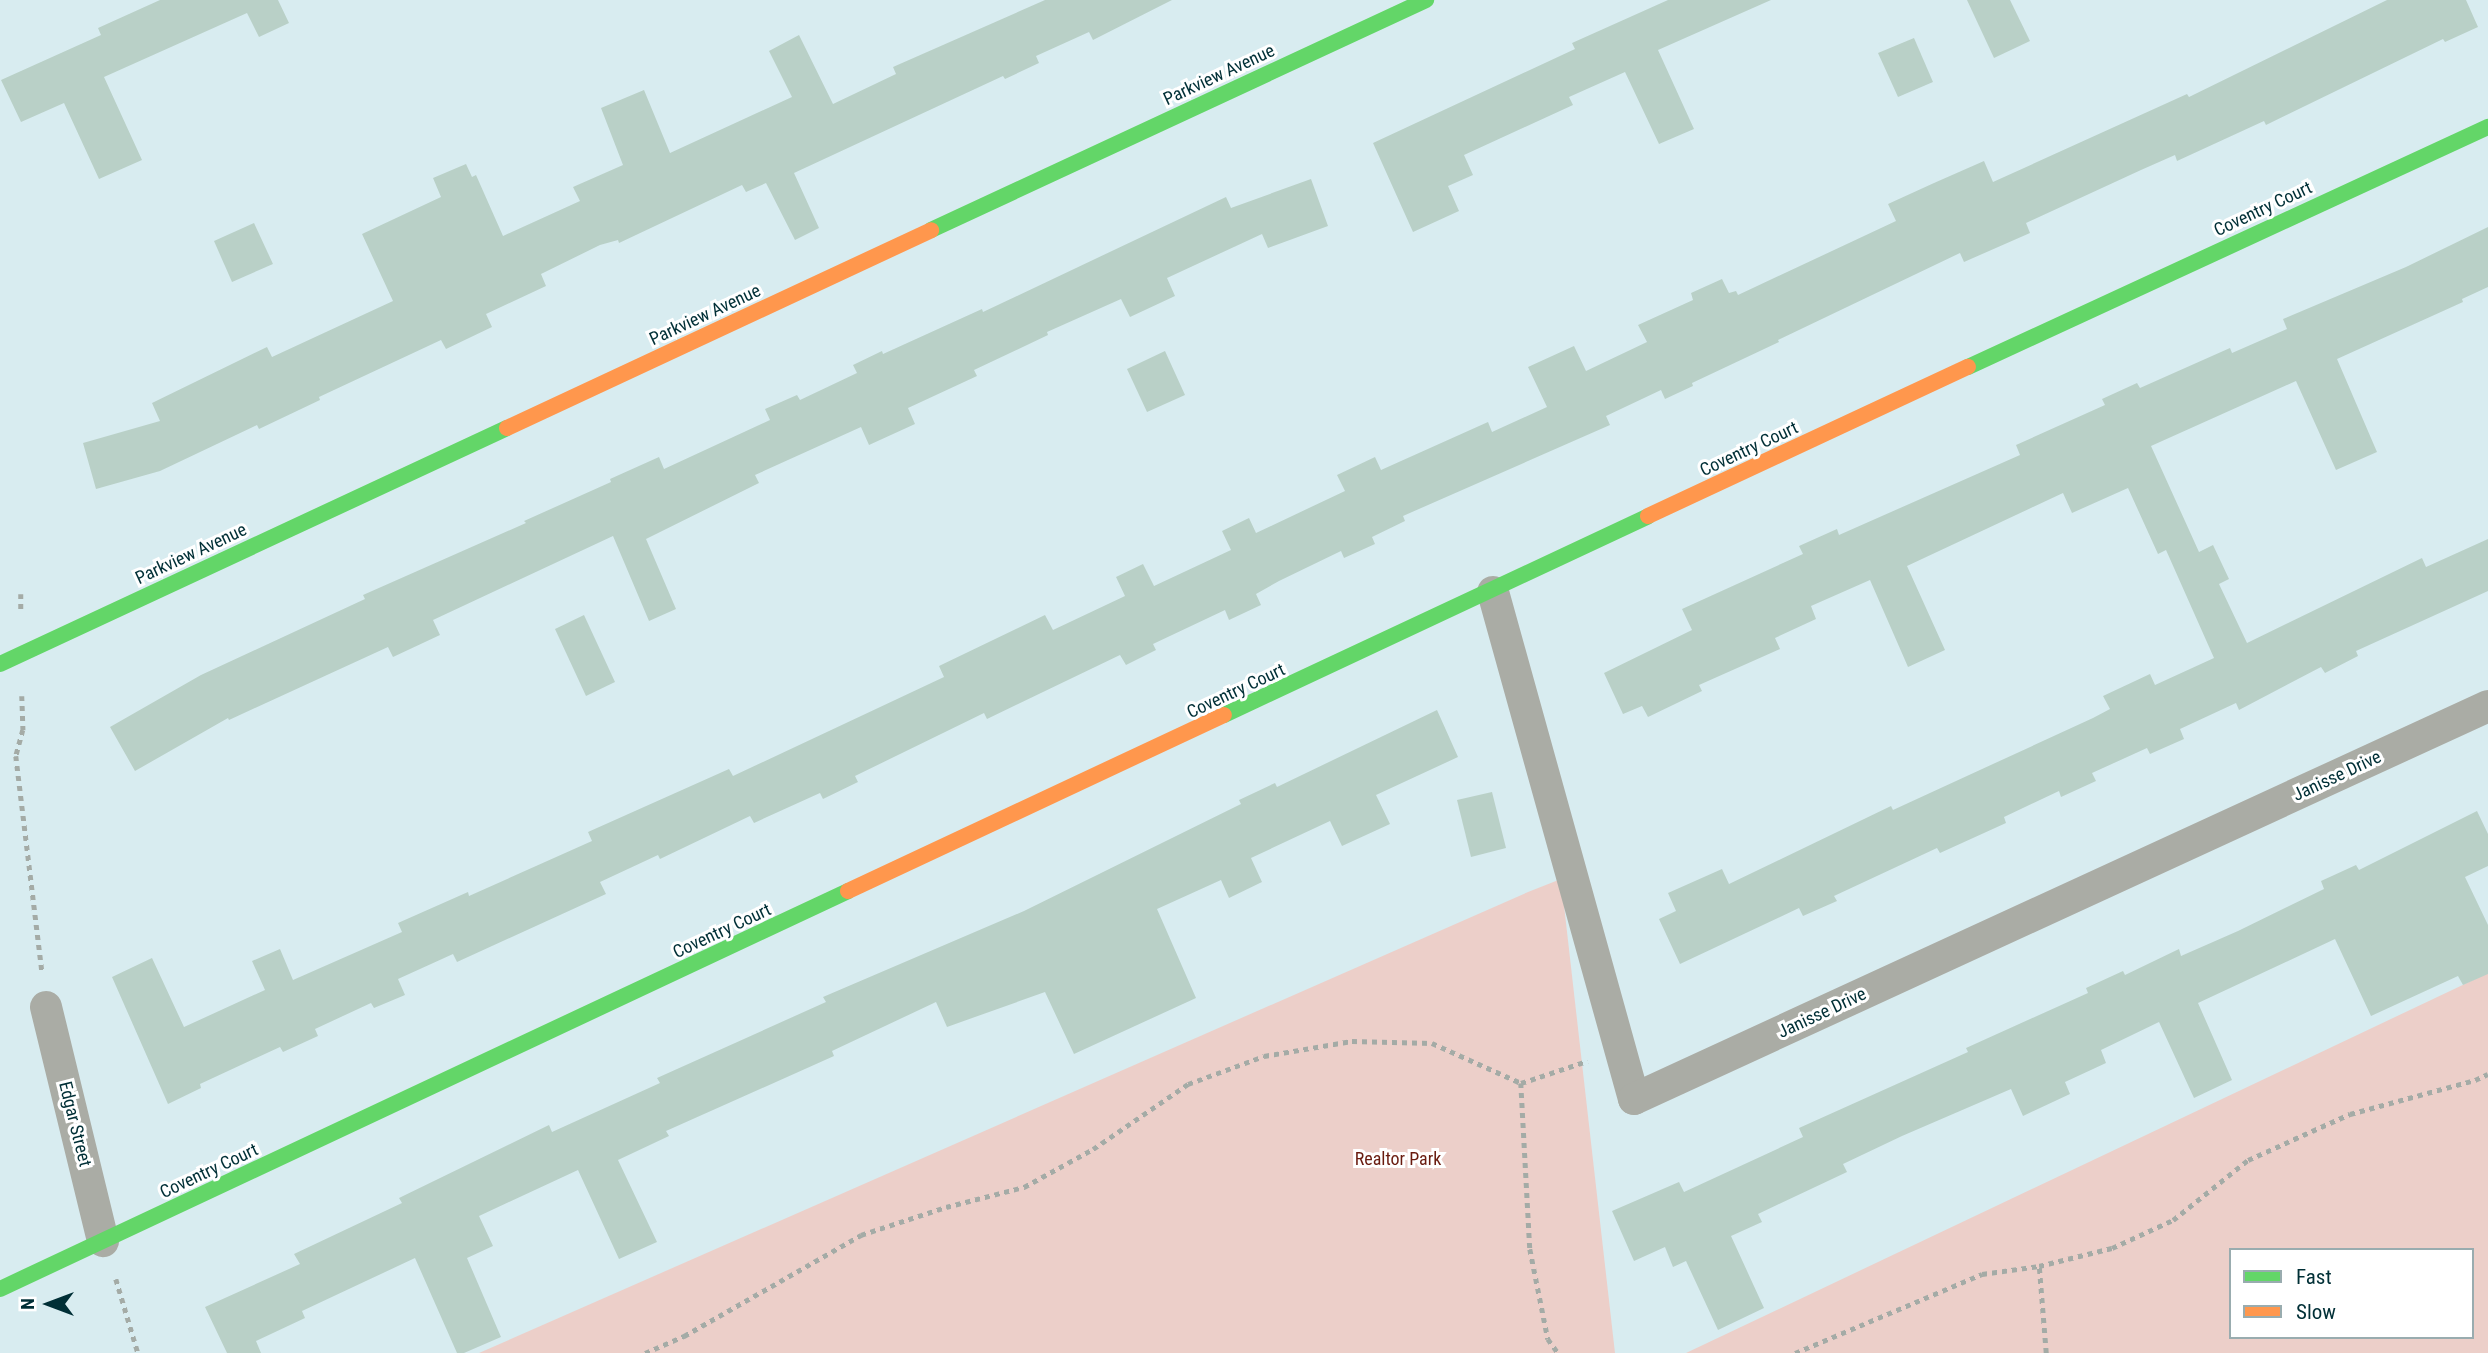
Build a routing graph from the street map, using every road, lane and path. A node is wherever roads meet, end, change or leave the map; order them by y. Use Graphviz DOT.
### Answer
graph roads {
  1 [pos="1426,0"];
  2 [pos="1385,9"];
  3 [pos="2488,127"];
  4 [pos="1493,592"];
  5 [pos="0,664"];
  6 [pos="21,686"];
  7 [pos="2488,706"];
  8 [pos="47,1007"];
  9 [pos="1587,1062"];
  10 [pos="2488,1074"];
  11 [pos="1521,1083"];
  12 [pos="103,1241"];
  13 [pos="2039,1266"];
  14 [pos="0,1289"];
  15 [pos="122,1298"];
  16 [pos="138,1353"];
  17 [pos="645,1353"];
  18 [pos="1558,1353"];
  19 [pos="1796,1353"];
  20 [pos="2046,1353"];
  1 -- 2 [label="street, Parkview Avenue"];
  2 -- 5 [label="street, Parkview Avenue"];
  3 -- 4 [label="street, Coventry Court"];
  4 -- 7 [label="street, Janisse Drive"];
  4 -- 12 [label="street, Coventry Court"];
  6 -- 8 [label="path"];
  8 -- 12 [label="street, Edgar Street"];
  9 -- 11 [label="path"];
  10 -- 13 [label="path"];
  11 -- 17 [label="path"];
  11 -- 18 [label="path"];
  12 -- 14 [label="street, Coventry Court"];
  13 -- 19 [label="path"];
  13 -- 20 [label="path"];
  15 -- 16 [label="path"];
}
